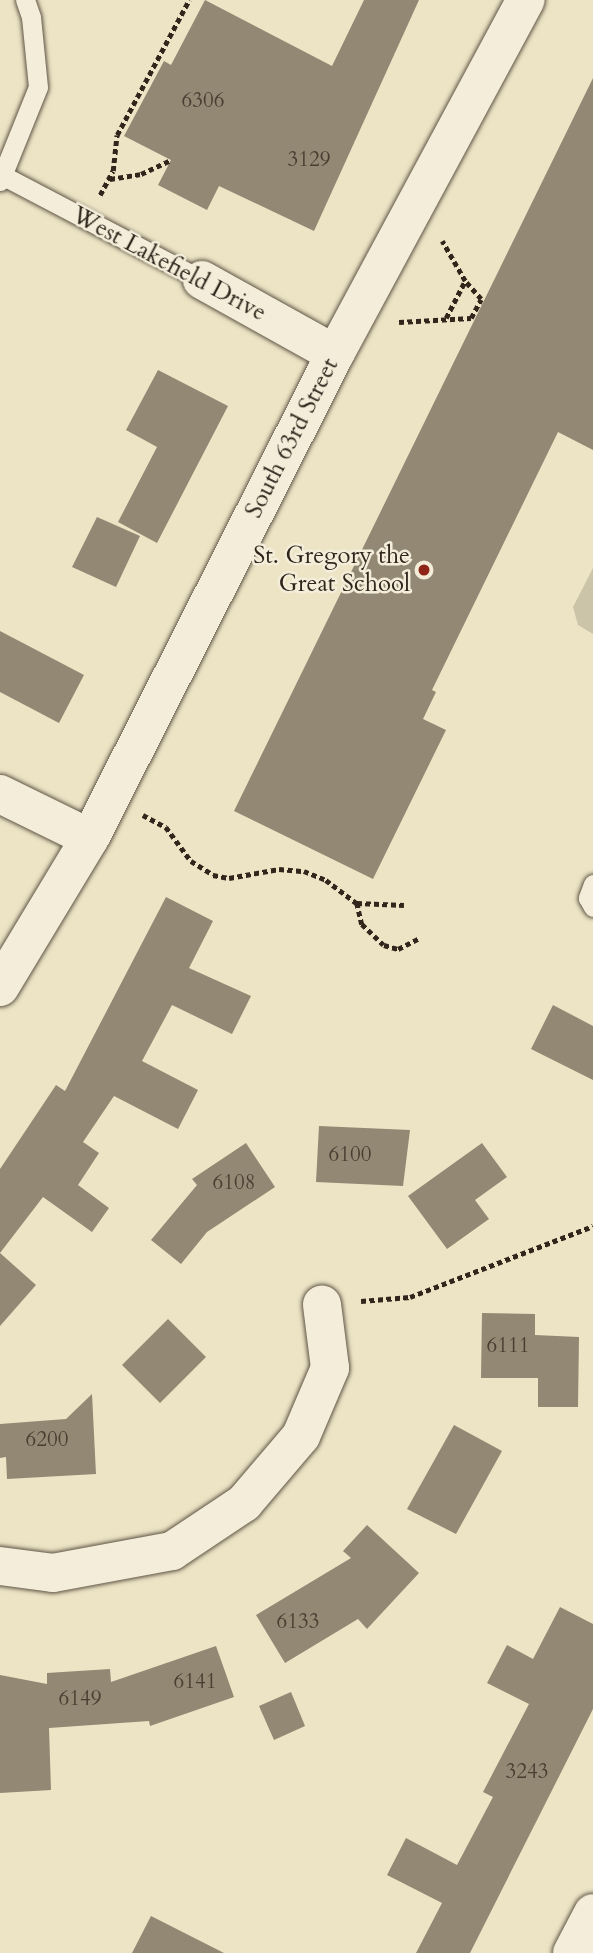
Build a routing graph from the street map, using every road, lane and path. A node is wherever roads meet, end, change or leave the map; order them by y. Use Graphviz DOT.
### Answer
graph roads {
  1 [pos="25,0"];
  2 [pos="188,0"];
  3 [pos="526,0"];
  4 [pos="171,160"];
  5 [pos="1,178"];
  6 [pos="109,179"];
  7 [pos="86,221"];
  8 [pos="442,241"];
  9 [pos="202,281"];
  10 [pos="465,281"];
  11 [pos="446,318"];
  12 [pos="399,322"];
  13 [pos="335,354"];
  14 [pos="0,794"];
  15 [pos="142,815"];
  16 [pos="90,838"];
  17 [pos="593,884"];
  18 [pos="357,903"];
  19 [pos="404,905"];
  20 [pos="593,907"];
  21 [pos="420,938"];
  22 [pos="0,987"];
  23 [pos="593,1226"];
  24 [pos="322,1305"];
  25 [pos="0,1566"];
  26 [pos="593,1913"];
  27 [pos="572,1953"];
  1 -- 5 [label="lane"];
  2 -- 6 [label="path"];
  3 -- 13 [label="street, South 63rd Street"];
  4 -- 6 [label="path"];
  5 -- 7 [label="lane, West Lakefield Drive"];
  6 -- 7 [label="path"];
  7 -- 9 [label="lane, West Lakefield Drive"];
  8 -- 10 [label="path"];
  9 -- 13 [label="street, West Lakefield Drive"];
  10 -- 11 [label="path"];
  10 -- 11 [label="path"];
  11 -- 12 [label="path"];
  13 -- 16 [label="street, South 63rd Street"];
  14 -- 16 [label="street"];
  15 -- 18 [label="path"];
  16 -- 22 [label="street, South 63rd Street"];
  17 -- 20 [label="lane"];
  18 -- 19 [label="path"];
  18 -- 21 [label="path"];
  23 -- 24 [label="path"];
  24 -- 25 [label="street"];
  26 -- 27 [label="street"];
}
